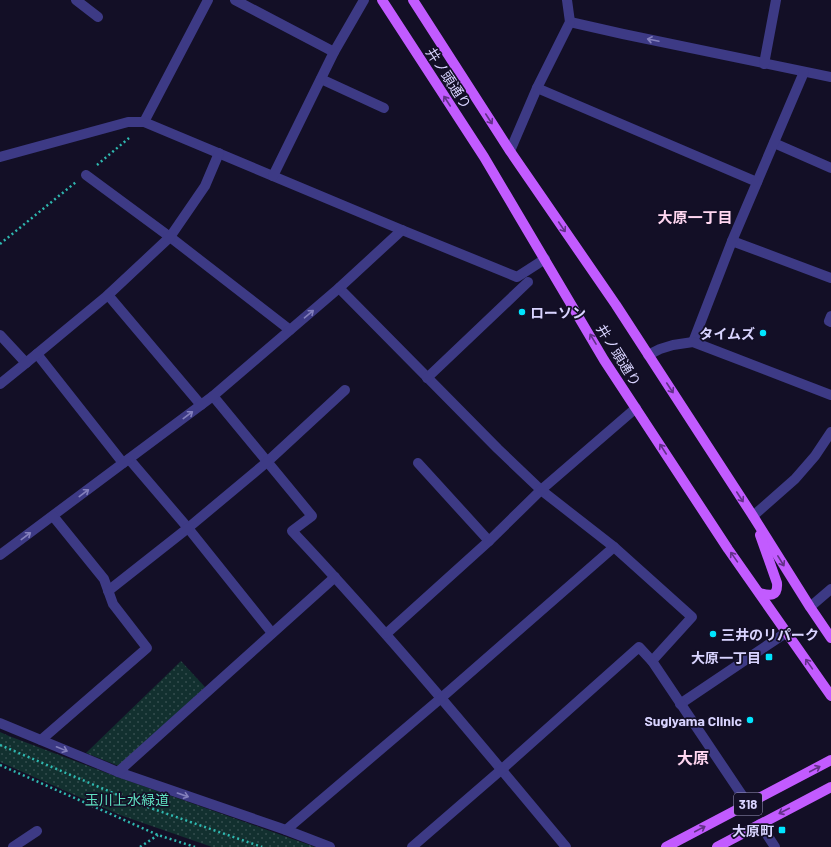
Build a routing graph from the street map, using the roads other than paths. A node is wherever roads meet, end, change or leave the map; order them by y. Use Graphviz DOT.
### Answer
graph roads {
  1 [pos="76,0"];
  2 [pos="208,0"];
  3 [pos="235,0"];
  4 [pos="364,0"];
  5 [pos="382,0"];
  6 [pos="413,0"];
  7 [pos="567,0"];
  8 [pos="776,0"];
  9 [pos="98,18"];
  10 [pos="570,22"];
  11 [pos="334,52"];
  12 [pos="764,64"];
  13 [pos="804,72"];
  14 [pos="831,77"];
  15 [pos="321,79"];
  16 [pos="537,88"];
  17 [pos="384,108"];
  18 [pos="144,122"];
  19 [pos="774,143"];
  20 [pos="510,151"];
  21 [pos="219,153"];
  22 [pos="0,157"];
  23 [pos="831,168"];
  24 [pos="86,174"];
  25 [pos="274,176"];
  26 [pos="758,182"];
  27 [pos="402,230"];
  28 [pos="170,237"];
  29 [pos="732,241"];
  30 [pos="545,259"];
  31 [pos="831,278"];
  32 [pos="528,282"];
  33 [pos="339,288"];
  34 [pos="108,295"];
  35 [pos="831,316"];
  36 [pos="831,322"];
  37 [pos="290,330"];
  38 [pos="0,335"];
  39 [pos="693,342"];
  40 [pos="37,354"];
  41 [pos="648,355"];
  42 [pos="26,363"];
  43 [pos="427,378"];
  44 [pos="0,384"];
  45 [pos="345,390"];
  46 [pos="831,395"];
  47 [pos="213,396"];
  48 [pos="201,405"];
  49 [pos="636,408"];
  50 [pos="831,432"];
  51 [pos="126,461"];
  52 [pos="267,462"];
  53 [pos="418,464"];
  54 [pos="541,490"];
  55 [pos="53,516"];
  56 [pos="753,516"];
  57 [pos="188,528"];
  58 [pos="489,541"];
  59 [pos="614,547"];
  60 [pos="0,555"];
  61 [pos="335,577"];
  62 [pos="831,589"];
  63 [pos="108,591"];
  64 [pos="760,593"];
  65 [pos="810,607"];
  66 [pos="787,632"];
  67 [pos="272,633"];
  68 [pos="386,634"];
  69 [pos="831,638"];
  70 [pos="652,661"];
  71 [pos="831,696"];
  72 [pos="440,698"];
  73 [pos="680,704"];
  74 [pos="0,723"];
  75 [pos="41,740"];
  76 [pos="831,760"];
  77 [pos="501,770"];
  78 [pos="118,772"];
  79 [pos="831,787"];
  80 [pos="748,804"];
  81 [pos="760,824"];
  82 [pos="286,830"];
  83 [pos="37,831"];
  84 [pos="13,847"];
  85 [pos="330,847"];
  86 [pos="412,847"];
  87 [pos="566,847"];
  88 [pos="666,847"];
  89 [pos="716,847"];
  90 [pos="775,847"];
  1 -- 9 [label="street"];
  2 -- 18 [label="street"];
  3 -- 11 [label="street"];
  4 -- 11 [label="street"];
  30 -- 5 [label="main road, 井ノ頭通り, one-way"];
  6 -- 20 [label="main road, 井ノ頭通り, one-way"];
  7 -- 10 [label="street"];
  8 -- 12 [label="street"];
  12 -- 10 [label="street, one-way"];
  10 -- 16 [label="street"];
  11 -- 15 [label="street"];
  12 -- 13 [label="street"];
  13 -- 14 [label="street"];
  13 -- 19 [label="street"];
  15 -- 17 [label="street"];
  15 -- 25 [label="street"];
  16 -- 20 [label="street"];
  16 -- 26 [label="street"];
  18 -- 21 [label="street"];
  18 -- 22 [label="street"];
  19 -- 23 [label="street"];
  19 -- 26 [label="street"];
  20 -- 41 [label="main road, 井ノ頭通り, one-way"];
  21 -- 25 [label="street"];
  21 -- 28 [label="street"];
  24 -- 28 [label="street"];
  25 -- 27 [label="street"];
  26 -- 29 [label="street"];
  27 -- 30 [label="street"];
  27 -- 33 [label="street"];
  28 -- 34 [label="street"];
  28 -- 37 [label="street"];
  29 -- 31 [label="street"];
  29 -- 39 [label="street"];
  49 -- 30 [label="main road, 井ノ頭通り, one-way"];
  32 -- 43 [label="street"];
  37 -- 33 [label="street, one-way"];
  33 -- 43 [label="street"];
  34 -- 40 [label="street"];
  34 -- 48 [label="street"];
  35 -- 36 [label="street"];
  37 -- 47 [label="street"];
  38 -- 42 [label="street"];
  39 -- 41 [label="street"];
  39 -- 46 [label="street"];
  40 -- 42 [label="street"];
  40 -- 51 [label="street"];
  41 -- 56 [label="main road, 井ノ頭通り, one-way"];
  42 -- 44 [label="street"];
  43 -- 54 [label="street"];
  45 -- 52 [label="street"];
  47 -- 48 [label="street"];
  47 -- 52 [label="street"];
  51 -- 48 [label="street, one-way"];
  49 -- 54 [label="street"];
  64 -- 49 [label="main road, 井ノ頭通り, one-way"];
  50 -- 56 [label="street"];
  55 -- 51 [label="street, one-way"];
  51 -- 57 [label="street"];
  52 -- 57 [label="street"];
  52 -- 61 [label="street"];
  53 -- 58 [label="street"];
  54 -- 58 [label="street"];
  54 -- 59 [label="street"];
  60 -- 55 [label="street, one-way"];
  55 -- 63 [label="street"];
  56 -- 64 [label="main road"];
  56 -- 65 [label="main road, 井ノ頭通り, one-way"];
  57 -- 63 [label="street"];
  57 -- 67 [label="street"];
  58 -- 68 [label="street"];
  59 -- 70 [label="street"];
  59 -- 72 [label="street"];
  61 -- 67 [label="street"];
  61 -- 68 [label="street"];
  62 -- 65 [label="street"];
  63 -- 75 [label="street"];
  64 -- 66 [label="main road, 井ノ頭通り"];
  65 -- 69 [label="main road, 井ノ頭通り"];
  71 -- 66 [label="main road, 井ノ頭通り, one-way"];
  66 -- 73 [label="street"];
  67 -- 78 [label="street"];
  68 -- 72 [label="street"];
  70 -- 73 [label="street"];
  70 -- 77 [label="street"];
  72 -- 77 [label="street"];
  72 -- 82 [label="street"];
  73 -- 80 [label="street"];
  74 -- 75 [label="street"];
  75 -- 78 [label="street, one-way"];
  80 -- 76 [label="main road, 318, one-way"];
  77 -- 86 [label="street"];
  77 -- 87 [label="street"];
  78 -- 82 [label="street, one-way"];
  79 -- 81 [label="main road, 318, one-way"];
  88 -- 80 [label="main road, 318, one-way"];
  81 -- 89 [label="main road, 318"];
  81 -- 90 [label="street"];
  82 -- 85 [label="street"];
  83 -- 84 [label="street"];
}
